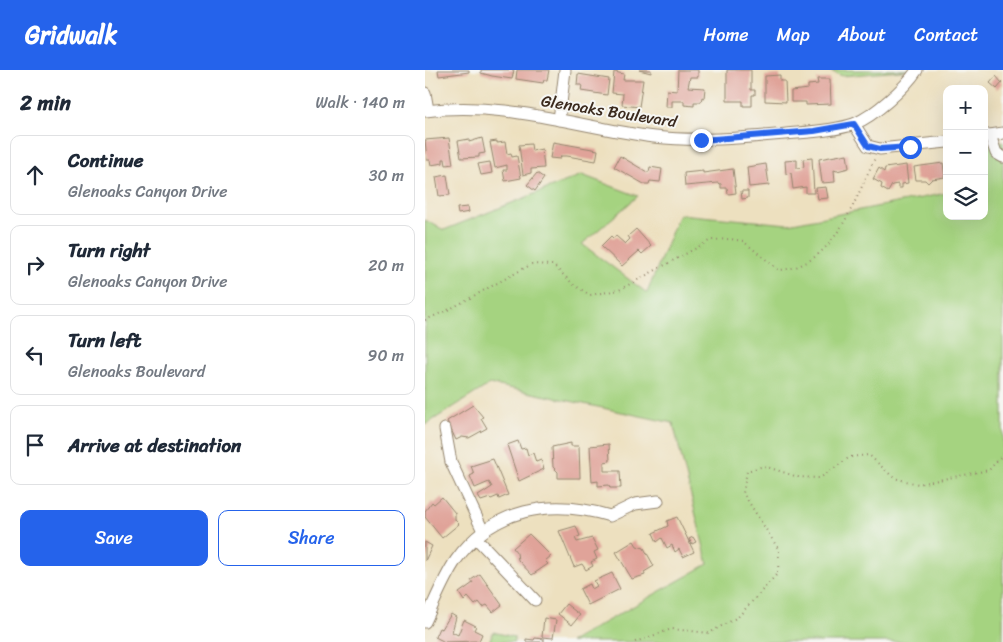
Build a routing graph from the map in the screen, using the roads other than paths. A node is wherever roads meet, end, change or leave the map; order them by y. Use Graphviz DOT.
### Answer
graph roads {
  1 [pos="565,70"];
  2 [pos="917,70"];
  3 [pos="425,93"];
  4 [pos="426,111"];
  5 [pos="559,120"];
  6 [pos="854,124"];
  7 [pos="1003,133"];
  8 [pos="988,136"];
  9 [pos="988,138"];
  10 [pos="943,142"];
  11 [pos="1003,157"];
  12 [pos="445,429"];
  13 [pos="658,501"];
  14 [pos="479,534"];
  15 [pos="535,600"];
  16 [pos="425,622"];
  1 -- 5 [label="street"];
  2 -- 6 [label="street, Glenoaks Boulevard"];
  3 -- 4 [label="street"];
  4 -- 5 [label="street, Glenoaks Boulevard"];
  5 -- 6 [label="street, Glenoaks Boulevard"];
  6 -- 10 [label="street"];
  7 -- 8 [label="street"];
  9 -- 11 [label="street"];
  12 -- 14 [label="street"];
  13 -- 14 [label="street"];
  14 -- 15 [label="street"];
  14 -- 16 [label="street"];
}
